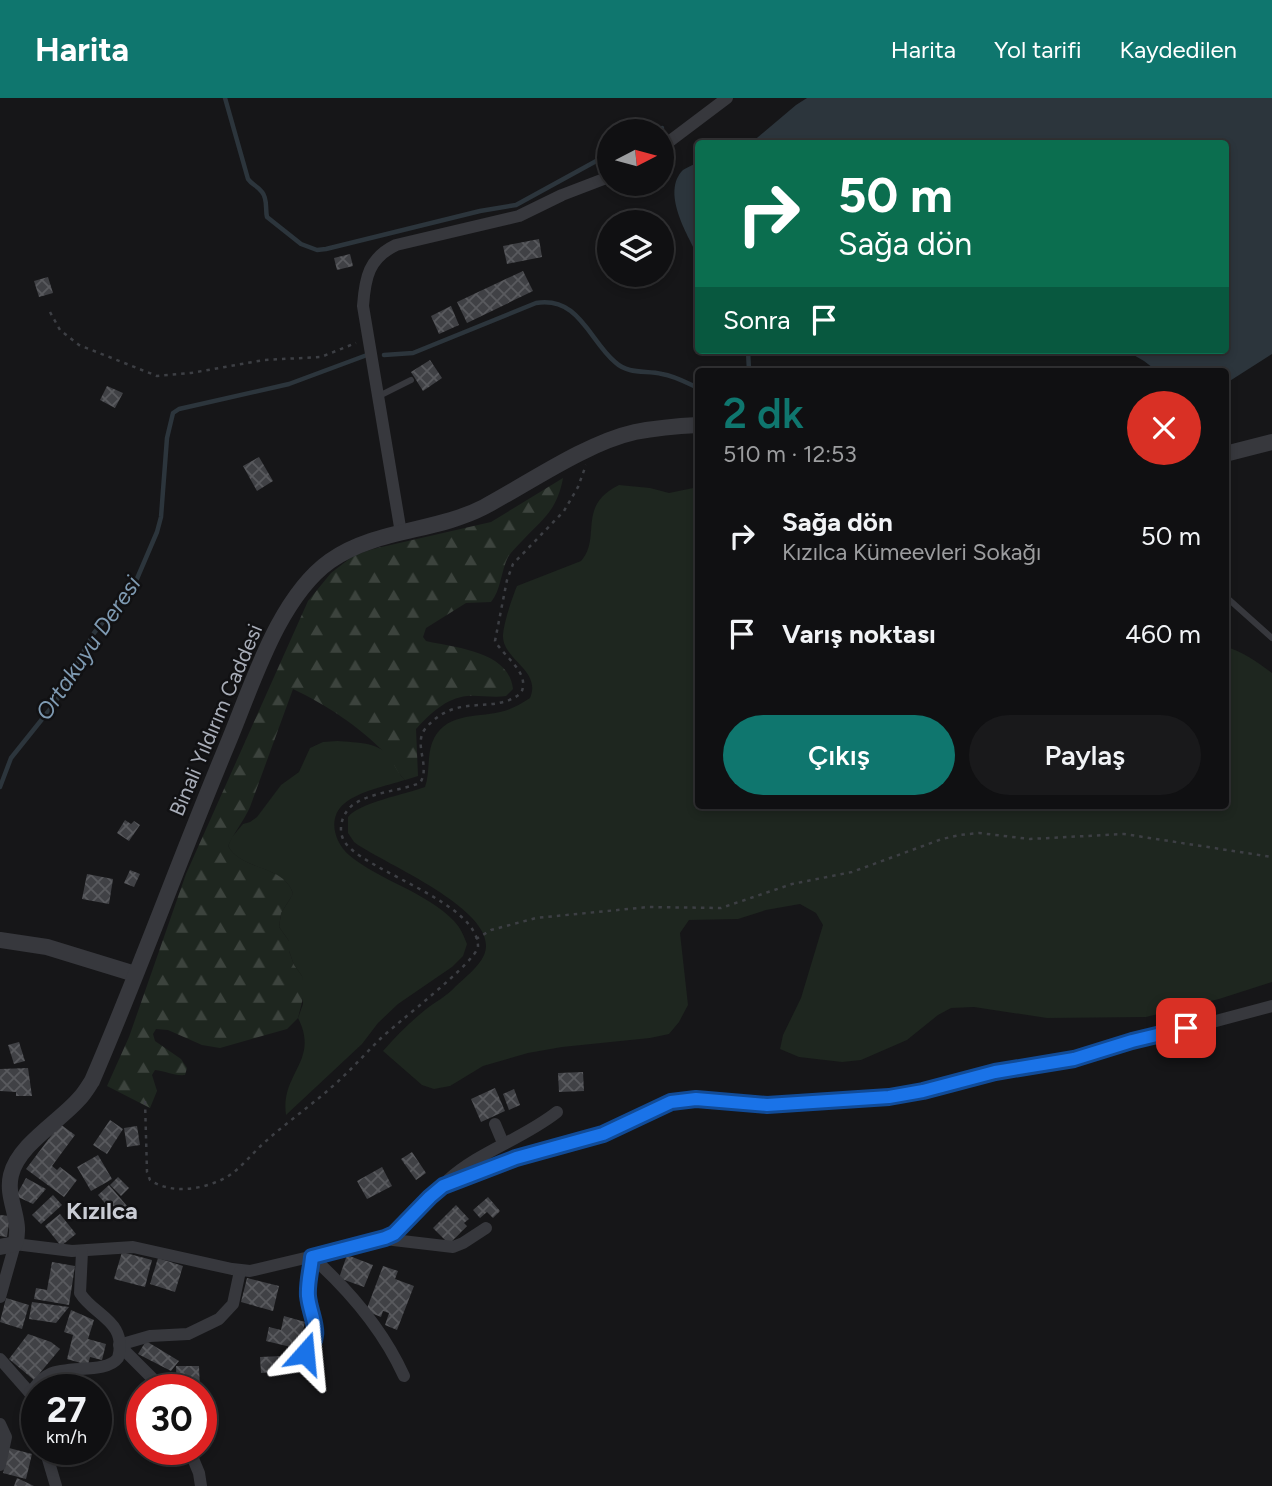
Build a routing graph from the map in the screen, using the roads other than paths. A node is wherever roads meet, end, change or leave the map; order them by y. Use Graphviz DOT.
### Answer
graph roads {
  1 [pos="727,98"];
  2 [pos="674,138"];
  3 [pos="597,182"];
  4 [pos="411,380"];
  5 [pos="379,396"];
  6 [pos="695,425"];
  7 [pos="1272,442"];
  8 [pos="1229,453"];
  9 [pos="401,533"];
  10 [pos="1229,600"];
  11 [pos="1272,638"];
  12 [pos="0,940"];
  13 [pos="135,974"];
  14 [pos="1272,1006"];
  15 [pos="557,1112"];
  16 [pos="495,1124"];
  17 [pos="503,1143"];
  18 [pos="438,1190"];
  19 [pos="486,1228"];
  20 [pos="385,1238"];
  21 [pos="8,1245"];
  22 [pos="82,1252"];
  23 [pos="312,1257"];
  24 [pos="240,1271"];
  25 [pos="0,1297"];
  26 [pos="119,1345"];
  27 [pos="305,1353"];
  28 [pos="0,1359"];
  29 [pos="50,1374"];
  30 [pos="148,1374"];
  31 [pos="404,1376"];
  32 [pos="21,1383"];
  33 [pos="0,1424"];
  34 [pos="0,1465"];
  35 [pos="50,1465"];
  36 [pos="196,1465"];
  37 [pos="56,1486"];
  38 [pos="201,1486"];
  1 -- 2 [label="street"];
  3 -- 5 [label="street"];
  4 -- 5 [label="lane"];
  5 -- 9 [label="street"];
  6 -- 9 [label="street, Binali Yıldırım Caddesi"];
  7 -- 8 [label="street"];
  9 -- 13 [label="street, Binali Yıldırım Caddesi"];
  10 -- 11 [label="lane"];
  12 -- 13 [label="street"];
  13 -- 21 [label="street, Binali Yıldırım Caddesi"];
  14 -- 18 [label="street"];
  15 -- 17 [label="street"];
  16 -- 17 [label="street"];
  17 -- 18 [label="street"];
  18 -- 20 [label="street"];
  19 -- 20 [label="street"];
  20 -- 23 [label="street"];
  21 -- 22 [label="street"];
  21 -- 25 [label="street"];
  22 -- 24 [label="street"];
  22 -- 26 [label="street"];
  23 -- 24 [label="street"];
  23 -- 27 [label="street"];
  23 -- 31 [label="street"];
  24 -- 26 [label="street"];
  26 -- 29 [label="street"];
  26 -- 30 [label="street"];
  28 -- 32 [label="street"];
  33 -- 34 [label="street"];
  35 -- 37 [label="street"];
  36 -- 38 [label="street"];
}
